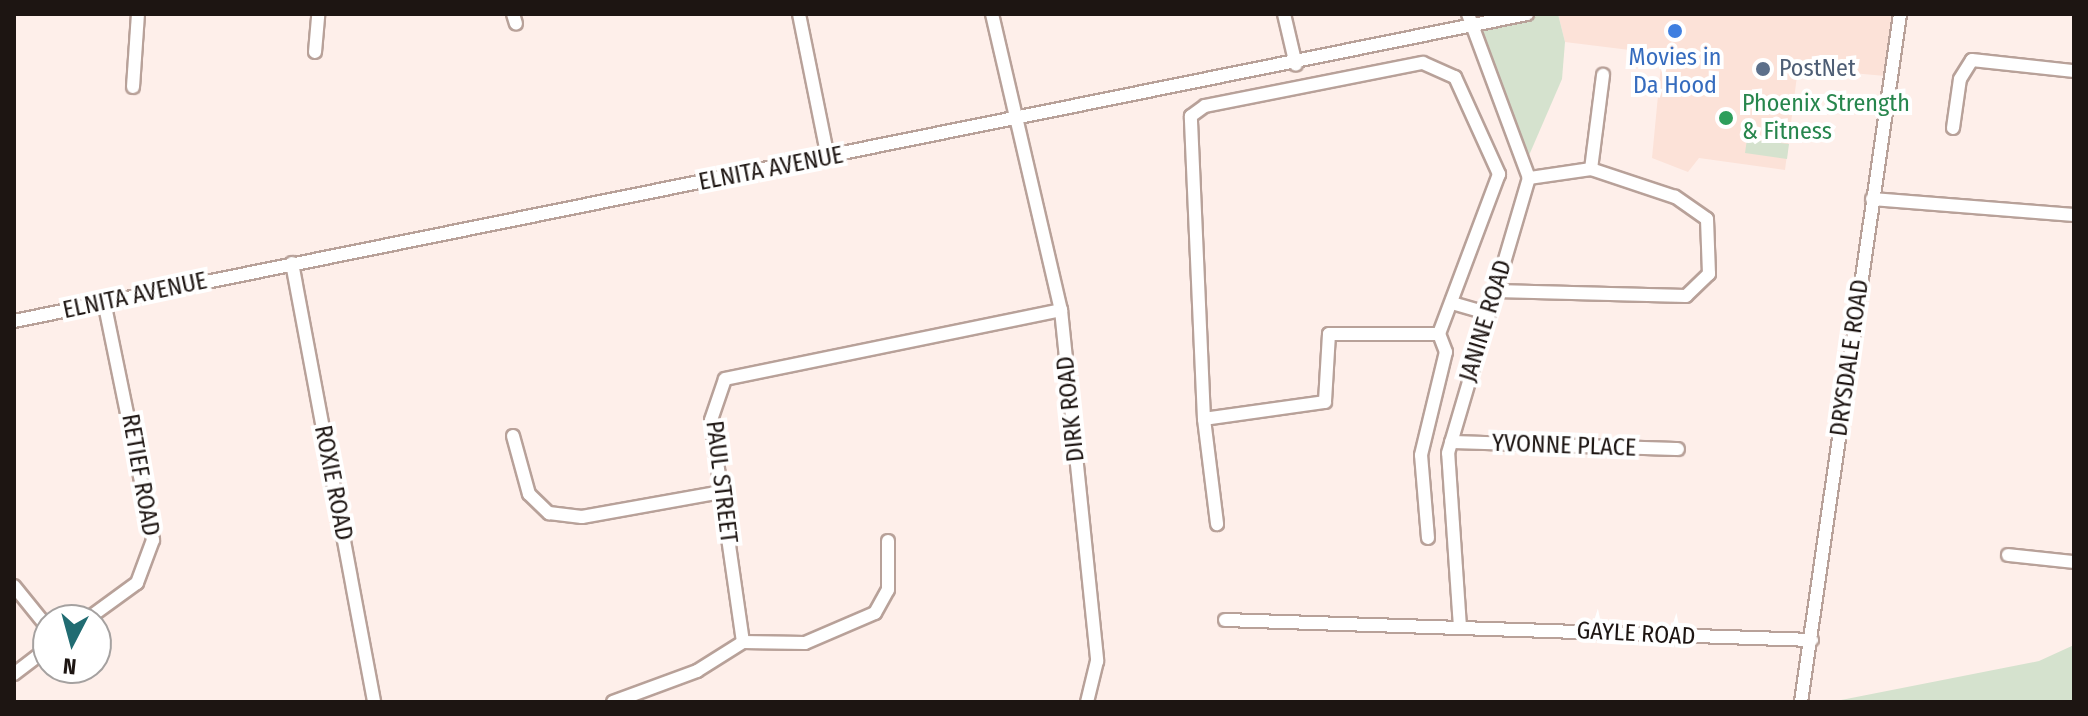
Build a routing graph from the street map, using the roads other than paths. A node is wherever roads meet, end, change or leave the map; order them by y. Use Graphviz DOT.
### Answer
graph roads {
  1 [pos="138,14"];
  2 [pos="318,14"];
  3 [pos="799,14"];
  4 [pos="992,14"];
  5 [pos="1284,14"];
  6 [pos="1468,14"];
  7 [pos="1527,14"];
  8 [pos="1900,14"];
  9 [pos="1471,28"];
  10 [pos="315,52"];
  11 [pos="1296,65"];
  12 [pos="2074,71"];
  13 [pos="1603,75"];
  14 [pos="133,87"];
  15 [pos="1016,119"];
  16 [pos="1953,128"];
  17 [pos="828,158"];
  18 [pos="1591,169"];
  19 [pos="1529,178"];
  20 [pos="1872,199"];
  21 [pos="2074,215"];
  22 [pos="292,263"];
  23 [pos="1496,291"];
  24 [pos="104,302"];
  25 [pos="1452,303"];
  26 [pos="1061,310"];
  27 [pos="1488,313"];
  28 [pos="14,321"];
  29 [pos="1439,334"];
  30 [pos="1204,419"];
  31 [pos="513,436"];
  32 [pos="1451,442"];
  33 [pos="1678,449"];
  34 [pos="721,492"];
  35 [pos="1217,524"];
  36 [pos="1428,538"];
  37 [pos="888,541"];
  38 [pos="2008,555"];
  39 [pos="2074,562"];
  40 [pos="14,586"];
  41 [pos="108,604"];
  42 [pos="32,608"];
  43 [pos="1225,620"];
  44 [pos="1460,627"];
  45 [pos="1812,640"];
  46 [pos="743,642"];
  47 [pos="32,660"];
  48 [pos="14,674"];
  49 [pos="374,702"];
  50 [pos="613,702"];
  51 [pos="1087,702"];
  52 [pos="1801,702"];
  1 -- 14 [label="street"];
  2 -- 10 [label="street"];
  3 -- 17 [label="street"];
  4 -- 15 [label="street, DIRK ROAD"];
  5 -- 11 [label="street"];
  6 -- 9 [label="street"];
  7 -- 9 [label="street, ELNITA AVENUE"];
  8 -- 20 [label="street, DRYSDALE ROAD"];
  9 -- 11 [label="street, ELNITA AVENUE"];
  9 -- 19 [label="street"];
  11 -- 15 [label="street, ELNITA AVENUE"];
  12 -- 16 [label="street"];
  13 -- 18 [label="street"];
  15 -- 17 [label="street, ELNITA AVENUE"];
  15 -- 26 [label="street, DIRK ROAD"];
  17 -- 22 [label="street, ELNITA AVENUE"];
  18 -- 19 [label="street"];
  18 -- 23 [label="street"];
  19 -- 23 [label="street, JANINE ROAD"];
  20 -- 21 [label="street"];
  20 -- 45 [label="street, DRYSDALE ROAD"];
  22 -- 24 [label="street, ELNITA AVENUE"];
  22 -- 49 [label="street, ROXIE ROAD"];
  23 -- 27 [label="street, JANINE ROAD"];
  24 -- 28 [label="street, ELNITA AVENUE"];
  24 -- 41 [label="street, RETIEF ROAD"];
  25 -- 27 [label="street"];
  25 -- 29 [label="street"];
  25 -- 30 [label="street"];
  26 -- 34 [label="street, PAUL STREET"];
  26 -- 51 [label="street, DIRK ROAD"];
  27 -- 32 [label="street, JANINE ROAD"];
  29 -- 30 [label="street"];
  29 -- 36 [label="street"];
  30 -- 35 [label="street"];
  31 -- 34 [label="street"];
  32 -- 33 [label="street, YVONNE PLACE"];
  32 -- 44 [label="street, JANINE ROAD"];
  34 -- 46 [label="street, PAUL STREET"];
  37 -- 46 [label="street"];
  38 -- 39 [label="street"];
  40 -- 42 [label="street"];
  43 -- 44 [label="street, GAYLE ROAD"];
  44 -- 45 [label="street, GAYLE ROAD"];
  45 -- 52 [label="street, DRYSDALE ROAD"];
  46 -- 50 [label="street"];
  47 -- 48 [label="street"];
}
